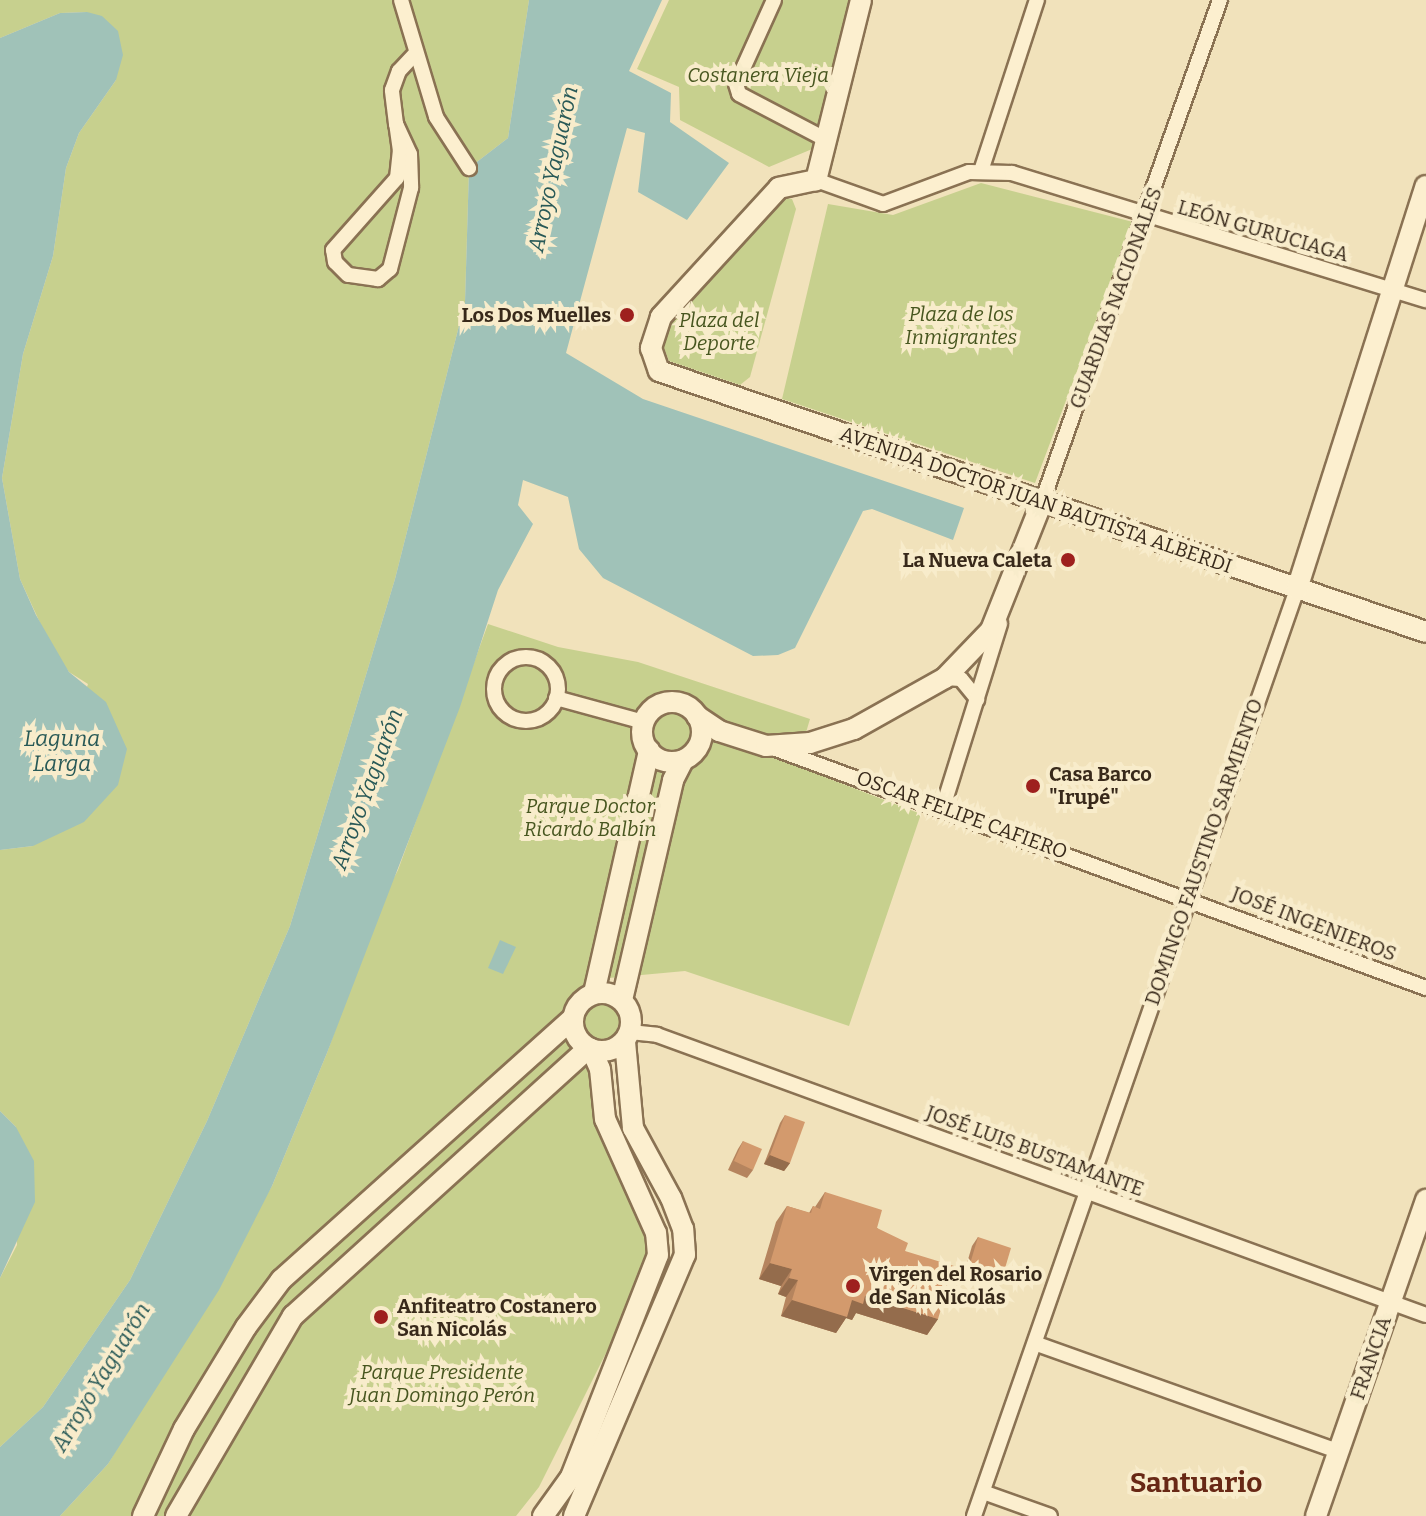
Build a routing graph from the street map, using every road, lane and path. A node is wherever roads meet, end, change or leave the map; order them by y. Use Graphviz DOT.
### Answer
graph roads {
  1 [pos="401,0"];
  2 [pos="774,0"];
  3 [pos="861,0"];
  4 [pos="1037,0"];
  5 [pos="1220,0"];
  6 [pos="415,54"];
  7 [pos="396,124"];
  8 [pos="825,139"];
  9 [pos="469,168"];
  10 [pos="981,171"];
  11 [pos="816,180"];
  12 [pos="1426,186"];
  13 [pos="1145,217"];
  14 [pos="1391,289"];
  15 [pos="1426,300"];
  16 [pos="1042,502"];
  17 [pos="1297,589"];
  18 [pos="1009,595"];
  19 [pos="1426,632"];
  20 [pos="945,678"];
  21 [pos="556,698"];
  22 [pos="977,699"];
  23 [pos="697,716"];
  24 [pos="644,722"];
  25 [pos="735,737"];
  26 [pos="766,746"];
  27 [pos="649,750"];
  28 [pos="689,756"];
  29 [pos="943,807"];
  30 [pos="1188,898"];
  31 [pos="1426,988"];
  32 [pos="594,993"];
  33 [pos="622,1000"];
  34 [pos="573,1018"];
  35 [pos="627,1036"];
  36 [pos="590,1048"];
  37 [pos="1086,1191"];
  38 [pos="1426,1200"];
  39 [pos="1390,1302"];
  40 [pos="1426,1315"];
  41 [pos="1037,1344"];
  42 [pos="1338,1451"];
  43 [pos="983,1492"];
  44 [pos="143,1516"];
  45 [pos="176,1516"];
  46 [pos="543,1516"];
  47 [pos="574,1516"];
  48 [pos="974,1516"];
  49 [pos="1050,1516"];
  50 [pos="1316,1516"];
  1 -- 6 [label="street"];
  2 -- 8 [label="street"];
  3 -- 8 [label="main road"];
  4 -- 10 [label="street"];
  5 -- 13 [label="street, GUARDIAS NACIONALES"];
  6 -- 7 [label="street"];
  6 -- 9 [label="street"];
  7 -- 7 [label="street"];
  8 -- 11 [label="main road"];
  10 -- 11 [label="street, LEÓN GURUCIAGA"];
  10 -- 13 [label="street, LEÓN GURUCIAGA"];
  11 -- 16 [label="main road, AVENIDA DOCTOR JUAN BAUTISTA ALBERDI"];
  12 -- 14 [label="main road, DOMINGO FAUSTINO SARMIENTO"];
  13 -- 14 [label="street, LEÓN GURUCIAGA"];
  13 -- 16 [label="street, GUARDIAS NACIONALES"];
  14 -- 15 [label="street, LEÓN GURUCIAGA"];
  14 -- 17 [label="main road, DOMINGO FAUSTINO SARMIENTO"];
  16 -- 17 [label="main road, AVENIDA DOCTOR JUAN BAUTISTA ALBERDI"];
  16 -- 18 [label="main road, GUARDIAS NACIONALES"];
  17 -- 19 [label="main road, AVENIDA DOCTOR JUAN BAUTISTA ALBERDI"];
  17 -- 30 [label="street, DOMINGO FAUSTINO SARMIENTO"];
  18 -- 20 [label="main road, GUARDIAS NACIONALES"];
  18 -- 22 [label="street, GUARDIAS NACIONALES"];
  20 -- 22 [label="street"];
  20 -- 26 [label="main road, GUARDIAS NACIONALES"];
  21 -- 21 [label="street"];
  21 -- 24 [label="street"];
  22 -- 29 [label="street, GUARDIAS NACIONALES"];
  23 -- 24 [label="main road"];
  23 -- 25 [label="main road, OSCAR FELIPE CAFIERO"];
  23 -- 28 [label="main road"];
  24 -- 27 [label="main road"];
  25 -- 26 [label="main road, OSCAR FELIPE CAFIERO"];
  25 -- 28 [label="main road"];
  26 -- 29 [label="street, OSCAR FELIPE CAFIERO"];
  27 -- 28 [label="main road"];
  27 -- 32 [label="main road"];
  28 -- 33 [label="main road"];
  29 -- 30 [label="street, OSCAR FELIPE CAFIERO"];
  30 -- 31 [label="street, JOSÉ INGENIEROS"];
  30 -- 37 [label="street, DOMINGO FAUSTINO SARMIENTO"];
  32 -- 33 [label="main road"];
  32 -- 34 [label="main road"];
  33 -- 35 [label="main road"];
  34 -- 36 [label="main road"];
  34 -- 44 [label="main road"];
  35 -- 36 [label="main road"];
  35 -- 37 [label="street, JOSÉ LUIS BUSTAMANTE"];
  35 -- 47 [label="main road"];
  36 -- 45 [label="main road"];
  36 -- 46 [label="main road"];
  37 -- 39 [label="street, JOSÉ LUIS BUSTAMANTE"];
  37 -- 41 [label="street, DOMINGO FAUSTINO SARMIENTO"];
  38 -- 39 [label="main road, FRANCIA"];
  39 -- 40 [label="street, JOSÉ LUIS BUSTAMANTE"];
  39 -- 42 [label="main road, FRANCIA"];
  41 -- 42 [label="street"];
  41 -- 43 [label="street, DOMINGO FAUSTINO SARMIENTO"];
  42 -- 50 [label="main road, FRANCIA"];
  43 -- 48 [label="street, DOMINGO FAUSTINO SARMIENTO"];
  43 -- 49 [label="street"];
}
